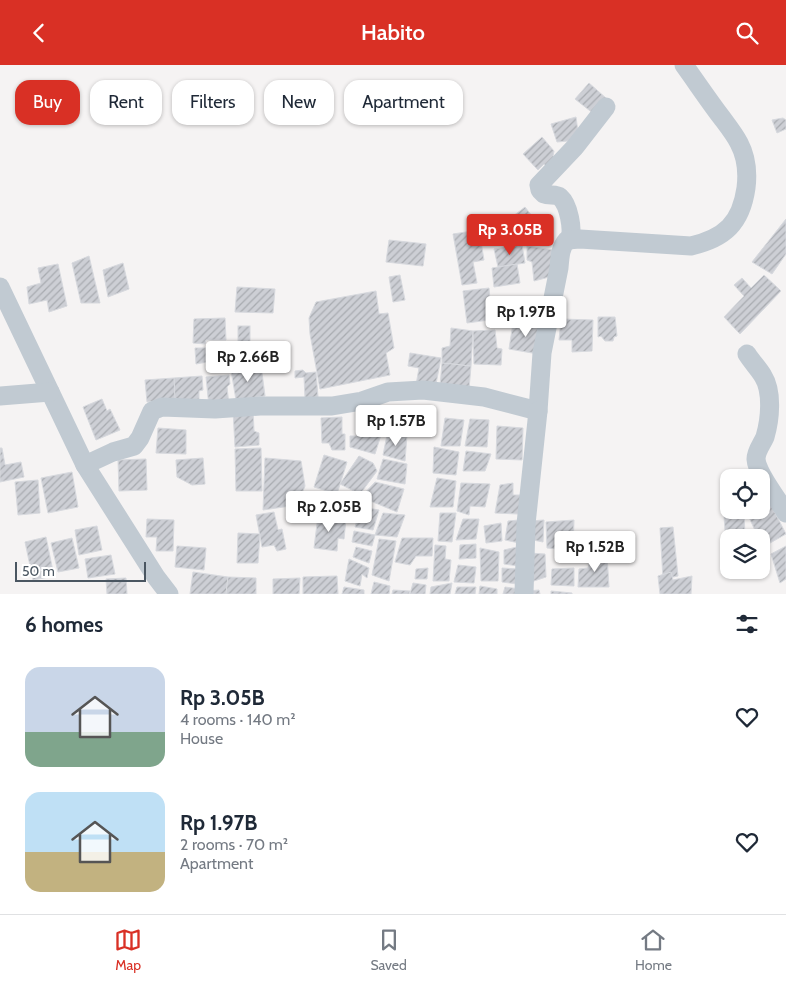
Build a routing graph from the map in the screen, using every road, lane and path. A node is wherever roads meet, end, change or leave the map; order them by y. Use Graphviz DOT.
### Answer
graph roads {
  1 [pos="684,65"];
  2 [pos="606,107"];
  3 [pos="570,240"];
  4 [pos="0,287"];
  5 [pos="747,354"];
  6 [pos="50,392"];
  7 [pos="0,396"];
  8 [pos="538,411"];
  9 [pos="85,465"];
  10 [pos="786,513"];
  11 [pos="169,594"];
  12 [pos="524,594"];
  1 -- 3 [label="street"];
  2 -- 3 [label="street"];
  3 -- 8 [label="street"];
  4 -- 6 [label="street"];
  5 -- 10 [label="street"];
  6 -- 7 [label="street"];
  6 -- 9 [label="street"];
  8 -- 9 [label="street"];
  8 -- 12 [label="street"];
  9 -- 11 [label="street"];
}
